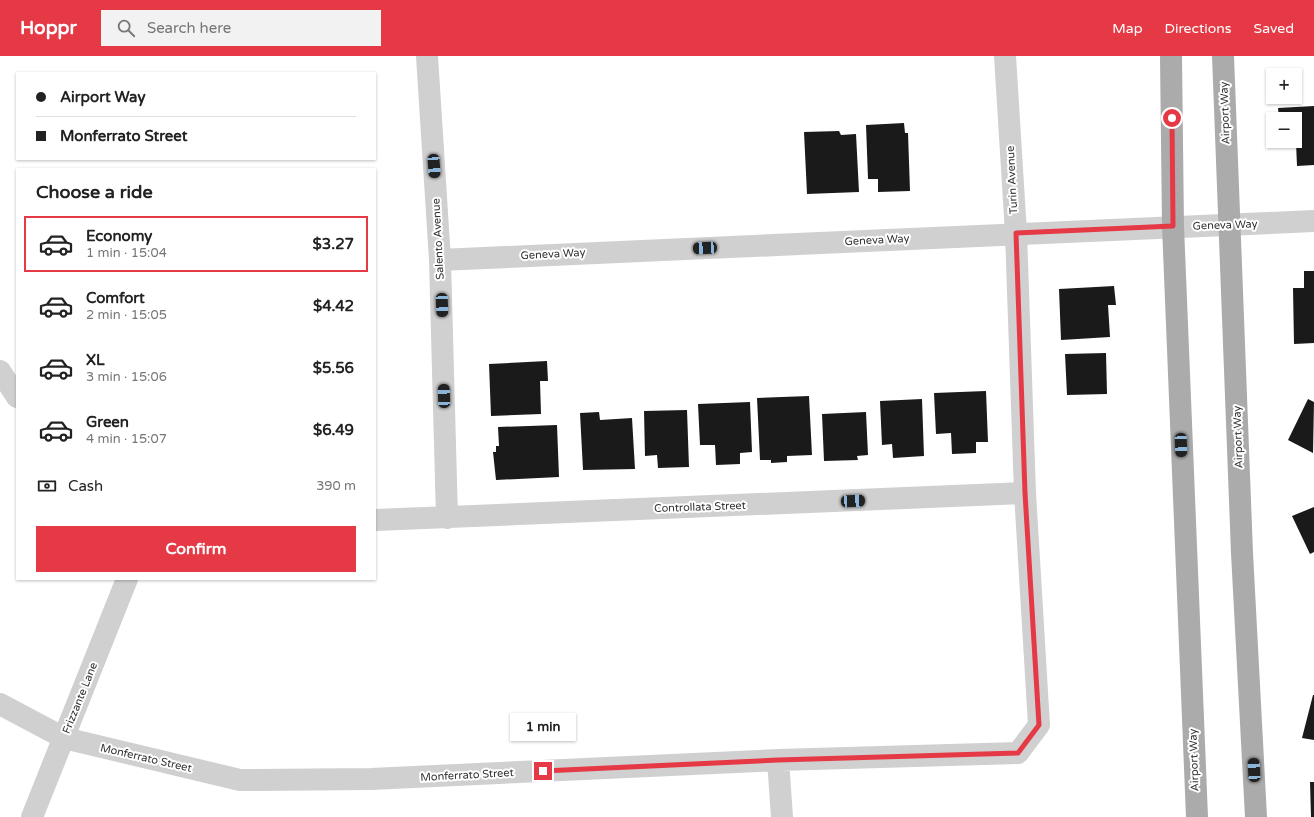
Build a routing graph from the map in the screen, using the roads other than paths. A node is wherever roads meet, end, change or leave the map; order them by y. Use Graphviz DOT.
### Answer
graph roads {
  1 [pos="427,56"];
  2 [pos="1005,56"];
  3 [pos="1171,56"];
  4 [pos="1223,56"];
  5 [pos="1314,221"];
  6 [pos="1230,225"];
  7 [pos="1173,226"];
  8 [pos="1016,233"];
  9 [pos="440,260"];
  10 [pos="0,371"];
  11 [pos="16,395"];
  12 [pos="1025,493"];
  13 [pos="447,518"];
  14 [pos="376,520"];
  15 [pos="127,580"];
  16 [pos="0,704"];
  17 [pos="64,738"];
  18 [pos="1018,753"];
  19 [pos="778,760"];
  20 [pos="32,817"];
  21 [pos="782,817"];
  22 [pos="1197,817"];
  23 [pos="1256,817"];
  1 -- 9 [label="street, Salento Avenue"];
  2 -- 8 [label="street, Turin Avenue"];
  3 -- 7 [label="main road, Airport Way"];
  4 -- 6 [label="main road, Airport Way"];
  5 -- 6 [label="street, Geneva Way"];
  6 -- 7 [label="street, Geneva Way"];
  6 -- 23 [label="main road, Airport Way"];
  7 -- 8 [label="street, Geneva Way"];
  7 -- 22 [label="main road, Airport Way"];
  8 -- 9 [label="street, Geneva Way"];
  8 -- 12 [label="street, Turin Avenue"];
  9 -- 13 [label="street, Salento Avenue"];
  10 -- 11 [label="street"];
  12 -- 13 [label="street, Controllata Street"];
  12 -- 18 [label="street, Turin Avenue"];
  13 -- 14 [label="street, Controllata Street"];
  15 -- 17 [label="street, Frizzante Lane"];
  16 -- 17 [label="street, Monferrato Street"];
  17 -- 19 [label="street, Monferrato Street"];
  17 -- 20 [label="street, Frizzante Lane"];
  18 -- 19 [label="street, Monferrato Street"];
  19 -- 21 [label="street"];
}
